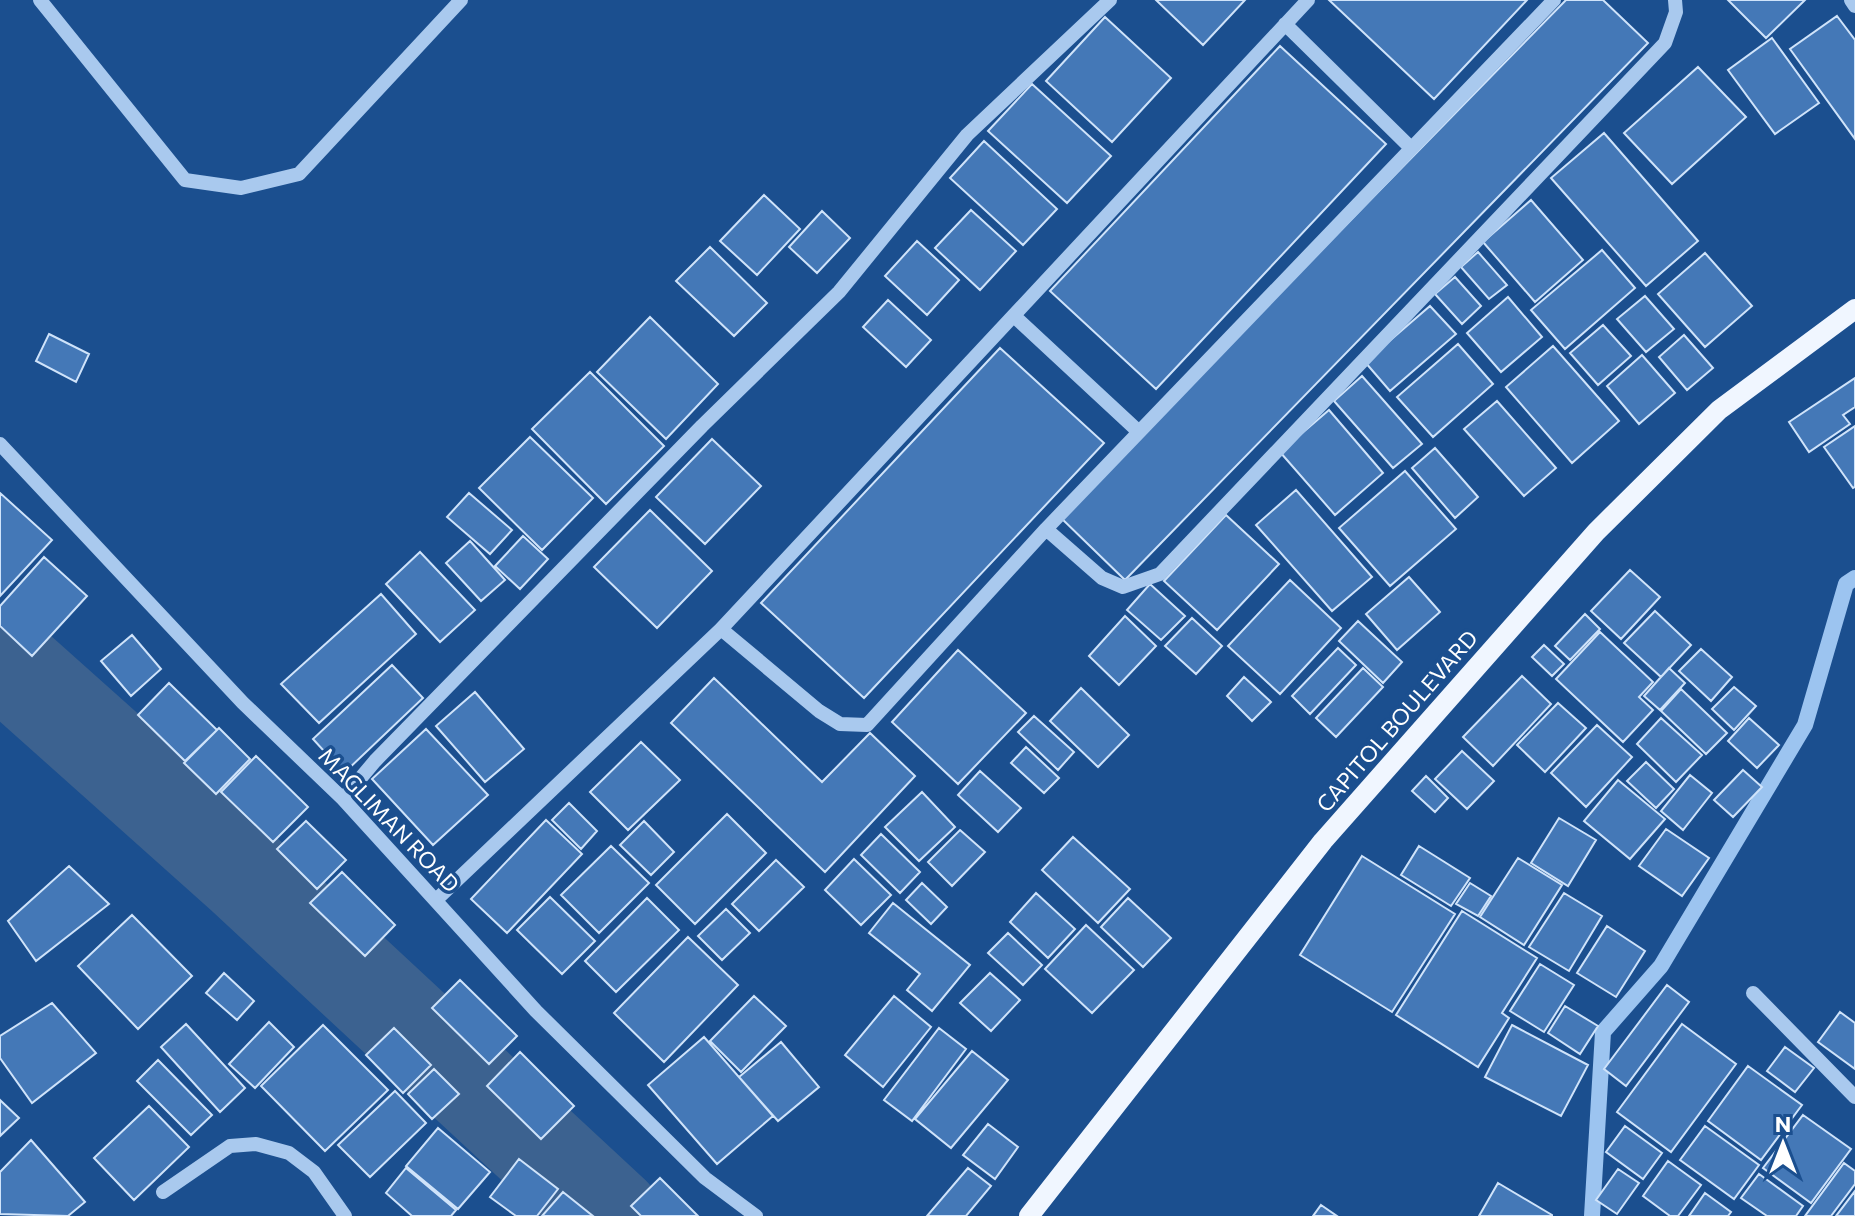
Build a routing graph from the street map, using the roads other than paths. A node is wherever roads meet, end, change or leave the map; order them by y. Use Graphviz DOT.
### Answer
graph roads {
  1 [pos="40,0"];
  2 [pos="461,0"];
  3 [pos="1110,0"];
  4 [pos="1308,0"];
  5 [pos="1554,0"];
  6 [pos="1675,0"];
  7 [pos="1851,0"];
  8 [pos="1855,6"];
  9 [pos="1285,24"];
  10 [pos="1411,148"];
  11 [pos="1855,309"];
  12 [pos="1014,316"];
  13 [pos="1139,432"];
  14 [pos="0,444"];
  15 [pos="1046,529"];
  16 [pos="721,629"];
  17 [pos="343,799"];
  18 [pos="436,900"];
  19 [pos="1753,993"];
  20 [pos="1855,1097"];
  21 [pos="163,1192"];
  22 [pos="345,1216"];
  23 [pos="756,1216"];
  24 [pos="1029,1216"];
  1 -- 2 [label="street"];
  3 -- 17 [label="street"];
  4 -- 9 [label="street"];
  5 -- 10 [label="street"];
  6 -- 15 [label="street"];
  7 -- 8 [label="street"];
  9 -- 10 [label="street"];
  9 -- 12 [label="street"];
  10 -- 13 [label="street"];
  11 -- 24 [label="main road, CAPITOL BOULEVARD"];
  12 -- 13 [label="street"];
  12 -- 16 [label="street"];
  13 -- 15 [label="street"];
  14 -- 17 [label="street, MAGLIMAN ROAD"];
  15 -- 16 [label="street"];
  16 -- 18 [label="street"];
  17 -- 18 [label="street, MAGLIMAN ROAD"];
  18 -- 23 [label="street, MAGLIMAN ROAD"];
  19 -- 20 [label="street"];
  21 -- 22 [label="street"];
}
